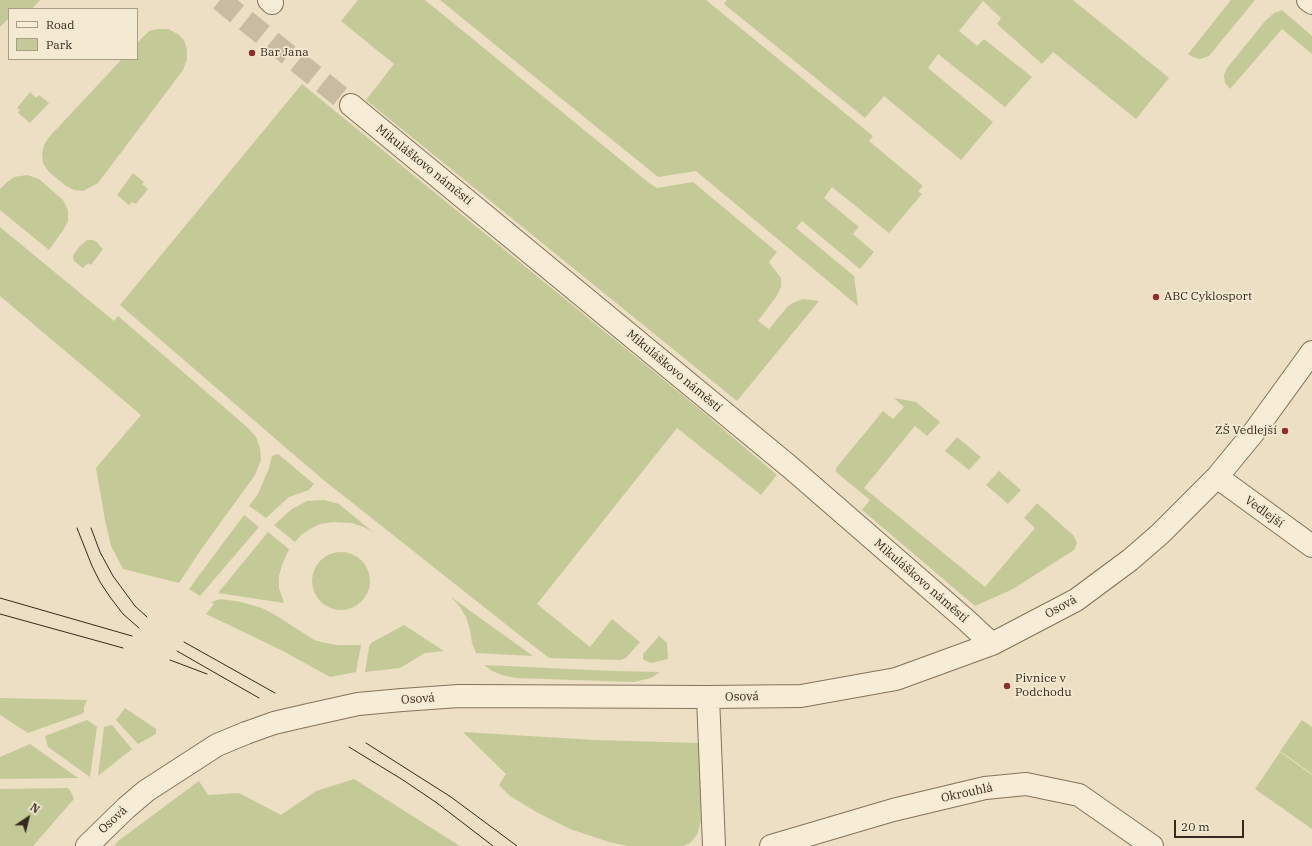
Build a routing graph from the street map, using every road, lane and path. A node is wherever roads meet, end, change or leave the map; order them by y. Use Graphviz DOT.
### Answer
graph roads {
  1 [pos="1308,0"];
  2 [pos="1312,3"];
  3 [pos="351,105"];
  4 [pos="1312,352"];
  5 [pos="1217,477"];
  6 [pos="1312,546"];
  7 [pos="992,644"];
  8 [pos="708,697"];
  9 [pos="87,846"];
  10 [pos="714,846"];
  11 [pos="771,846"];
  12 [pos="1152,846"];
  1 -- 2 [label="street"];
  3 -- 7 [label="street, Mikuláškovo náměstí"];
  4 -- 5 [label="street, Osová"];
  5 -- 6 [label="street, Vedlejší"];
  5 -- 7 [label="street, Osová"];
  7 -- 8 [label="street, Osová"];
  8 -- 9 [label="street, Osová, bridge"];
  8 -- 10 [label="street"];
  11 -- 12 [label="street, Okrouhlá"];
}
